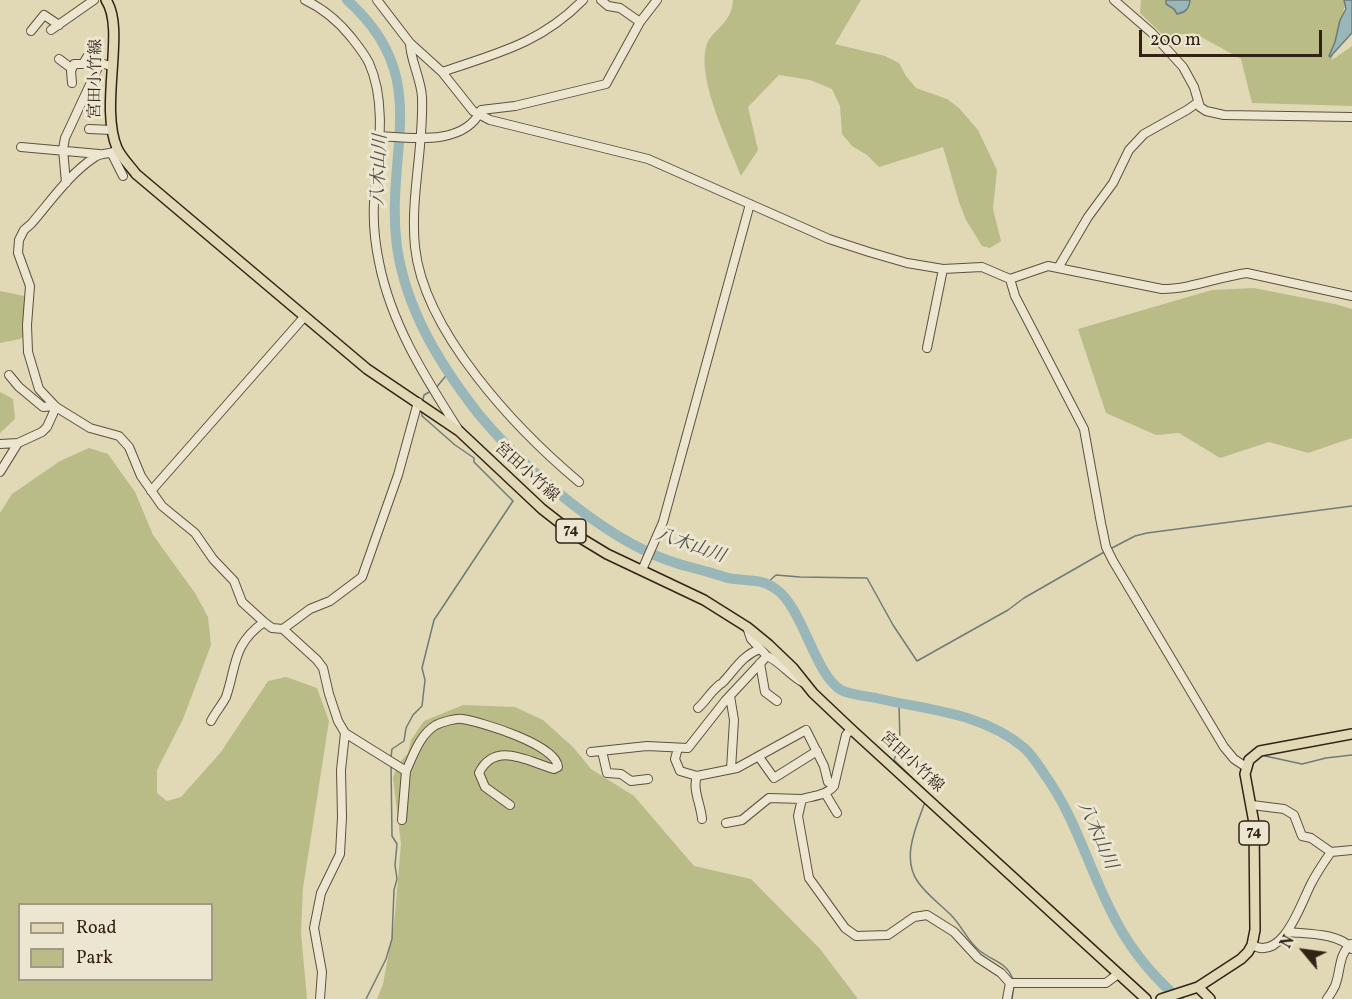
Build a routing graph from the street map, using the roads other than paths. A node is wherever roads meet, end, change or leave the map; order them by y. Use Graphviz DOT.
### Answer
graph roads {
  1 [pos="94,0"];
  2 [pos="106,0"];
  3 [pos="305,0"];
  4 [pos="377,0"];
  5 [pos="583,0"];
  6 [pos="601,0"];
  7 [pos="657,0"];
  8 [pos="1114,0"];
  9 [pos="640,22"];
  10 [pos="59,25"];
  11 [pos="51,30"];
  12 [pos="31,31"];
  13 [pos="411,43"];
  14 [pos="59,59"];
  15 [pos="100,63"];
  16 [pos="111,66"];
  17 [pos="72,68"];
  18 [pos="442,72"];
  19 [pos="72,83"];
  20 [pos="1197,103"];
  21 [pos="479,116"];
  22 [pos="1352,117"];
  23 [pos="89,129"];
  24 [pos="112,130"];
  25 [pos="380,136"];
  26 [pos="421,138"];
  27 [pos="21,147"];
  28 [pos="63,152"];
  29 [pos="115,152"];
  30 [pos="100,154"];
  31 [pos="123,176"];
  32 [pos="66,183"];
  33 [pos="750,204"];
  34 [pos="1058,268"];
  35 [pos="943,269"];
  36 [pos="1010,279"];
  37 [pos="1352,296"];
  38 [pos="305,316"];
  39 [pos="927,348"];
  40 [pos="9,375"];
  41 [pos="418,402"];
  42 [pos="55,407"];
  43 [pos="459,431"];
  44 [pos="18,443"];
  45 [pos="0,444"];
  46 [pos="0,472"];
  47 [pos="579,482"];
  48 [pos="151,491"];
  49 [pos="644,566"];
  50 [pos="264,622"];
  51 [pos="747,627"];
  52 [pos="283,629"];
  53 [pos="760,648"];
  54 [pos="766,656"];
  55 [pos="760,663"];
  56 [pos="805,683"];
  57 [pos="730,696"];
  58 [pos="777,701"];
  59 [pos="698,708"];
  60 [pos="211,721"];
  61 [pos="851,729"];
  62 [pos="345,734"];
  63 [pos="1352,734"];
  64 [pos="678,748"];
  65 [pos="817,751"];
  66 [pos="591,752"];
  67 [pos="602,752"];
  68 [pos="759,757"];
  69 [pos="1246,767"];
  70 [pos="731,769"];
  71 [pos="406,771"];
  72 [pos="697,776"];
  73 [pos="648,779"];
  74 [pos="834,786"];
  75 [pos="825,793"];
  76 [pos="801,799"];
  77 [pos="510,805"];
  78 [pos="1252,805"];
  79 [pos="837,813"];
  80 [pos="702,819"];
  81 [pos="402,820"];
  82 [pos="726,823"];
  83 [pos="1352,850"];
  84 [pos="1331,852"];
  85 [pos="1289,932"];
  86 [pos="1252,945"];
  87 [pos="1351,946"];
  88 [pos="1118,974"];
  89 [pos="1010,983"];
  90 [pos="1194,988"];
  91 [pos="320,999"];
  92 [pos="1007,999"];
  93 [pos="1146,999"];
  94 [pos="1161,999"];
  95 [pos="1210,999"];
  96 [pos="1327,999"];
  1 -- 10 [label="street"];
  2 -- 16 [label="main road, 宮田小竹線 / 74"];
  3 -- 25 [label="street"];
  4 -- 13 [label="street"];
  5 -- 18 [label="street"];
  6 -- 9 [label="street"];
  7 -- 9 [label="street"];
  8 -- 20 [label="street"];
  9 -- 21 [label="street"];
  10 -- 11 [label="street"];
  10 -- 12 [label="street"];
  13 -- 18 [label="street"];
  13 -- 26 [label="street"];
  14 -- 17 [label="street"];
  15 -- 16 [label="street"];
  15 -- 17 [label="street"];
  15 -- 28 [label="street"];
  16 -- 24 [label="main road, 宮田小竹線 / 74"];
  17 -- 19 [label="street"];
  18 -- 21 [label="street"];
  20 -- 22 [label="street"];
  20 -- 34 [label="street"];
  21 -- 26 [label="street"];
  21 -- 33 [label="street"];
  23 -- 24 [label="street"];
  24 -- 29 [label="main road, 宮田小竹線 / 74"];
  25 -- 26 [label="street"];
  25 -- 43 [label="street"];
  26 -- 47 [label="street"];
  27 -- 28 [label="street"];
  28 -- 30 [label="street"];
  28 -- 32 [label="street"];
  29 -- 30 [label="street"];
  29 -- 31 [label="street"];
  29 -- 38 [label="main road, 宮田小竹線 / 74"];
  30 -- 32 [label="street"];
  32 -- 42 [label="street"];
  33 -- 35 [label="street"];
  33 -- 49 [label="street"];
  34 -- 36 [label="street"];
  34 -- 37 [label="street"];
  35 -- 36 [label="street"];
  35 -- 39 [label="street"];
  36 -- 69 [label="street"];
  38 -- 41 [label="main road, 宮田小竹線 / 74"];
  38 -- 48 [label="street"];
  40 -- 42 [label="street"];
  41 -- 43 [label="main road, 宮田小竹線 / 74"];
  41 -- 52 [label="street"];
  42 -- 44 [label="street"];
  42 -- 48 [label="street"];
  43 -- 49 [label="main road, 宮田小竹線 / 74"];
  44 -- 45 [label="street"];
  44 -- 46 [label="street"];
  48 -- 50 [label="street"];
  49 -- 51 [label="main road, 宮田小竹線 / 74"];
  50 -- 52 [label="street"];
  50 -- 60 [label="street"];
  51 -- 53 [label="street"];
  51 -- 56 [label="main road, 宮田小竹線 / 74"];
  52 -- 62 [label="street"];
  53 -- 54 [label="street"];
  53 -- 59 [label="street"];
  54 -- 55 [label="street"];
  54 -- 56 [label="street"];
  55 -- 57 [label="street"];
  55 -- 58 [label="street"];
  56 -- 61 [label="main road, 宮田小竹線 / 74"];
  57 -- 64 [label="street"];
  57 -- 70 [label="street"];
  61 -- 74 [label="street"];
  61 -- 88 [label="main road, 宮田小竹線 / 74"];
  62 -- 71 [label="street"];
  62 -- 91 [label="street"];
  63 -- 69 [label="main road"];
  64 -- 67 [label="street"];
  64 -- 72 [label="street"];
  65 -- 68 [label="street"];
  65 -- 68 [label="street"];
  65 -- 74 [label="street"];
  66 -- 67 [label="street"];
  67 -- 73 [label="street"];
  68 -- 70 [label="street"];
  69 -- 78 [label="main road, 74"];
  70 -- 72 [label="street"];
  71 -- 77 [label="street"];
  71 -- 81 [label="street"];
  72 -- 80 [label="street"];
  74 -- 75 [label="street"];
  75 -- 76 [label="street"];
  75 -- 79 [label="street"];
  76 -- 82 [label="street"];
  76 -- 89 [label="street"];
  78 -- 84 [label="street"];
  78 -- 86 [label="main road, 74"];
  83 -- 84 [label="street"];
  84 -- 85 [label="street"];
  85 -- 86 [label="street"];
  85 -- 87 [label="street"];
  86 -- 90 [label="main road"];
  87 -- 96 [label="street"];
  88 -- 89 [label="street"];
  88 -- 93 [label="main road, 宮田小竹線 / 74"];
  89 -- 92 [label="street"];
  90 -- 94 [label="main road"];
  90 -- 95 [label="main road"];
}
